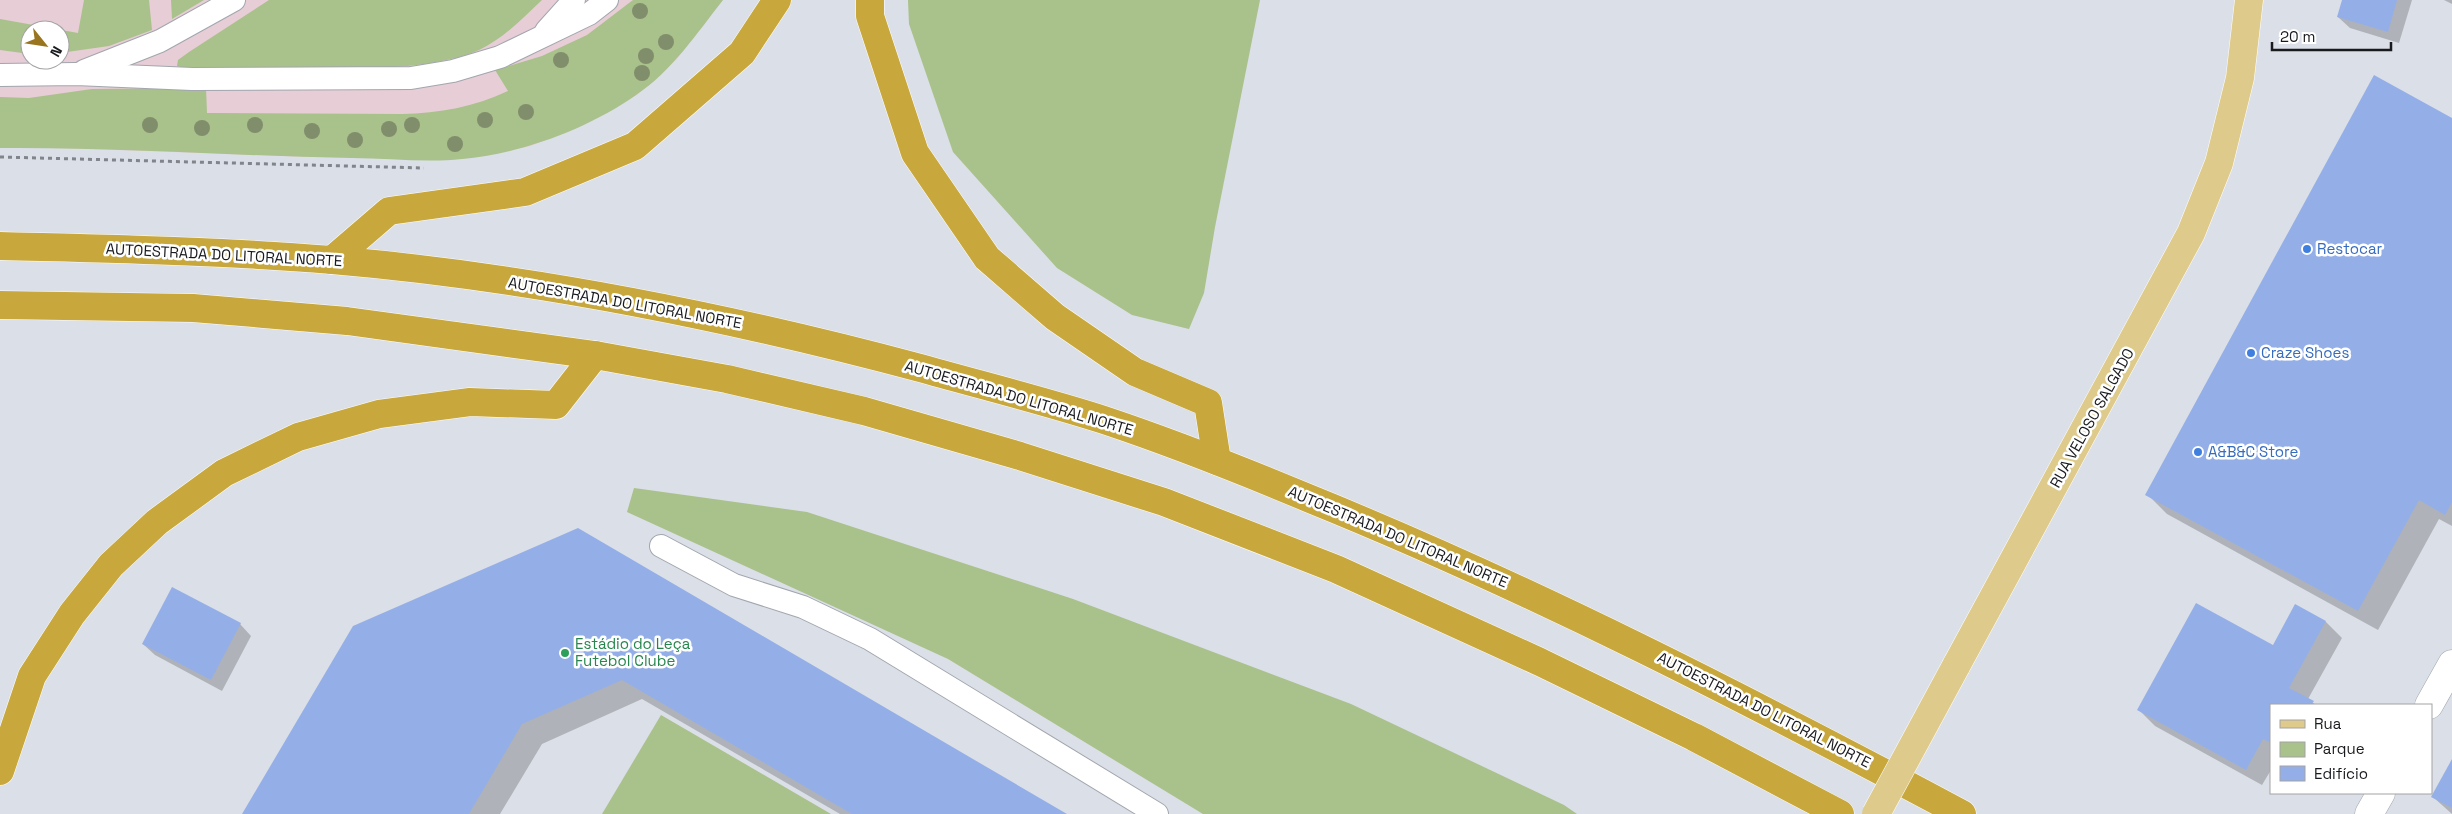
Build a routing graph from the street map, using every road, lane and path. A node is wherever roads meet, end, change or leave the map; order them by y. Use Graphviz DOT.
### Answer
graph roads {
  1 [pos="234,0"];
  2 [pos="574,0"];
  3 [pos="607,0"];
  4 [pos="777,0"];
  5 [pos="870,0"];
  6 [pos="2249,0"];
  7 [pos="539,39"];
  8 [pos="76,74"];
  9 [pos="0,75"];
  10 [pos="0,157"];
  11 [pos="431,168"];
  12 [pos="0,246"];
  13 [pos="332,260"];
  14 [pos="0,305"];
  15 [pos="595,355"];
  16 [pos="1217,461"];
  17 [pos="661,546"];
  18 [pos="2452,664"];
  19 [pos="2430,704"];
  20 [pos="0,771"];
  21 [pos="2380,794"];
  22 [pos="1158,814"];
  23 [pos="1840,814"];
  24 [pos="1876,814"];
  25 [pos="1962,814"];
  26 [pos="2369,814"];
  1 -- 8 [label="lane"];
  2 -- 7 [label="lane"];
  3 -- 7 [label="lane"];
  4 -- 13 [label="highway"];
  5 -- 16 [label="highway"];
  6 -- 24 [label="main road, RUA VELOSO SALGADO, bridge"];
  7 -- 8 [label="lane"];
  8 -- 9 [label="lane"];
  10 -- 11 [label="path"];
  12 -- 13 [label="highway, AUTOESTRADA DO LITORAL NORTE"];
  13 -- 16 [label="highway, AUTOESTRADA DO LITORAL NORTE"];
  14 -- 15 [label="highway"];
  15 -- 20 [label="highway"];
  15 -- 23 [label="highway"];
  16 -- 25 [label="highway, AUTOESTRADA DO LITORAL NORTE"];
  17 -- 22 [label="lane"];
  18 -- 19 [label="street"];
  21 -- 26 [label="street"];
}
